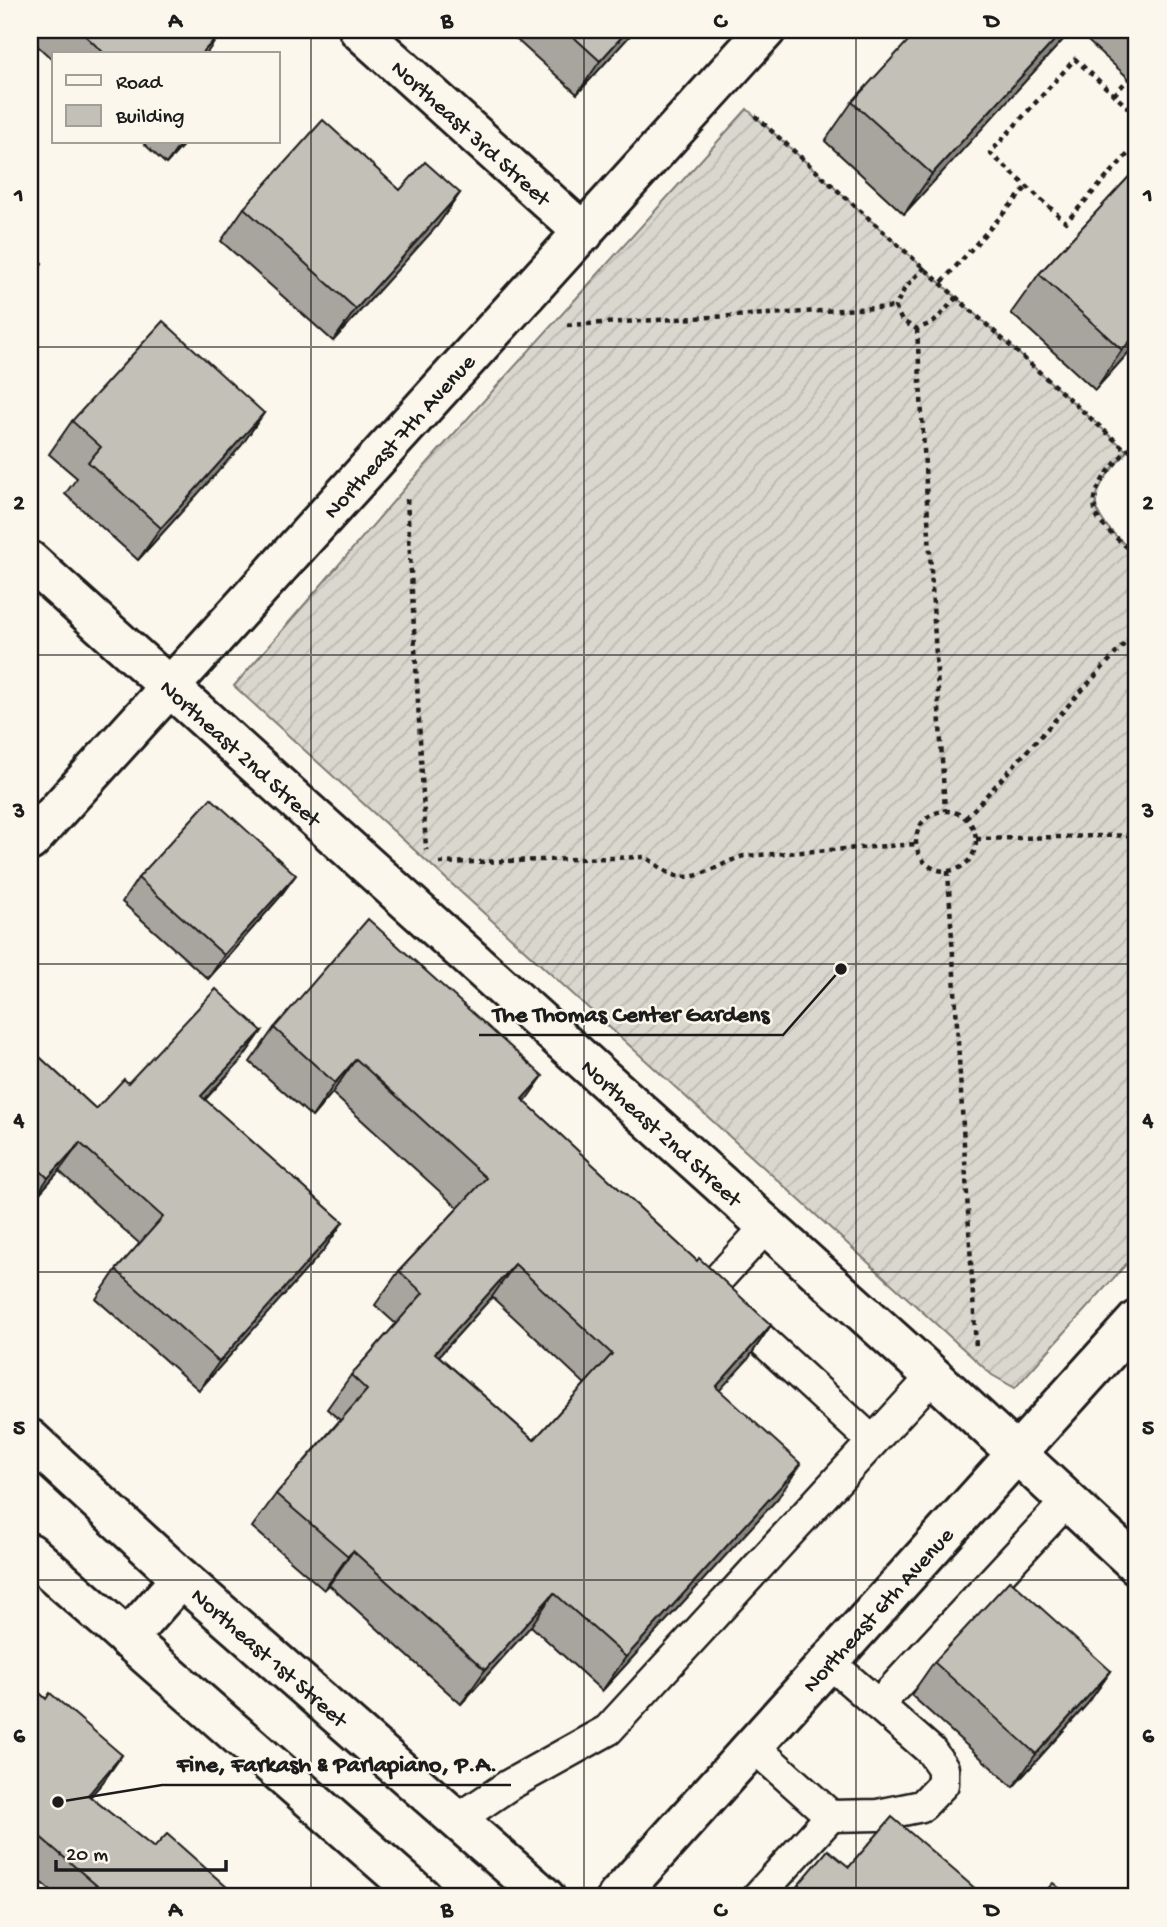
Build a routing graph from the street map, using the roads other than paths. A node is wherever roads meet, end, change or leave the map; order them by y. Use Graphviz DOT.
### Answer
graph roads {
  1 [pos="359,30"];
  2 [pos="766,30"];
  3 [pos="584,233"];
  4 [pos="30,561"];
  5 [pos="168,687"];
  6 [pos="30,841"];
  7 [pos="766,1226"];
  8 [pos="1137,1320"];
  9 [pos="933,1376"];
  10 [pos="30,1439"];
  11 [pos="873,1441"];
  12 [pos="1017,1453"];
  13 [pos="1067,1501"];
  14 [pos="30,1553"];
  15 [pos="1137,1565"];
  16 [pos="181,1578"];
  17 [pos="127,1640"];
  18 [pos="829,1662"];
  19 [pos="878,1705"];
  20 [pos="753,1746"];
  21 [pos="831,1816"];
  22 [pos="457,1820"];
  23 [pos="422,1897"];
  24 [pos="545,1897"];
  25 [pos="617,1897"];
  26 [pos="757,1897"];
  1 -- 3 [label="street, Northeast 3rd Street"];
  2 -- 3 [label="street, Northeast 7th Avenue"];
  3 -- 5 [label="street, Northeast 7th Avenue"];
  4 -- 5 [label="street, Northeast 2nd Street"];
  5 -- 6 [label="street, Northeast 7th Avenue"];
  5 -- 7 [label="street, Northeast 2nd Street"];
  7 -- 9 [label="street, Northeast 2nd Street"];
  7 -- 11 [label="lane"];
  8 -- 12 [label="street, Northeast 6th Avenue"];
  9 -- 11 [label="lane"];
  9 -- 12 [label="street, Northeast 2nd Street"];
  10 -- 16 [label="street, Northeast 1st Street"];
  11 -- 22 [label="lane"];
  12 -- 13 [label="street, Northeast 2nd Street"];
  12 -- 18 [label="street, Northeast 6th Avenue"];
  13 -- 15 [label="street, Northeast 2nd Street"];
  13 -- 19 [label="lane"];
  14 -- 17 [label="street"];
  16 -- 17 [label="street"];
  16 -- 22 [label="street, Northeast 1st Street"];
  17 -- 23 [label="street"];
  18 -- 19 [label="lane"];
  18 -- 20 [label="street, Northeast 6th Avenue"];
  19 -- 21 [label="lane"];
  20 -- 21 [label="lane"];
  20 -- 25 [label="street, Northeast 6th Avenue"];
  21 -- 26 [label="lane"];
  22 -- 24 [label="street, Northeast 1st Street"];
}
